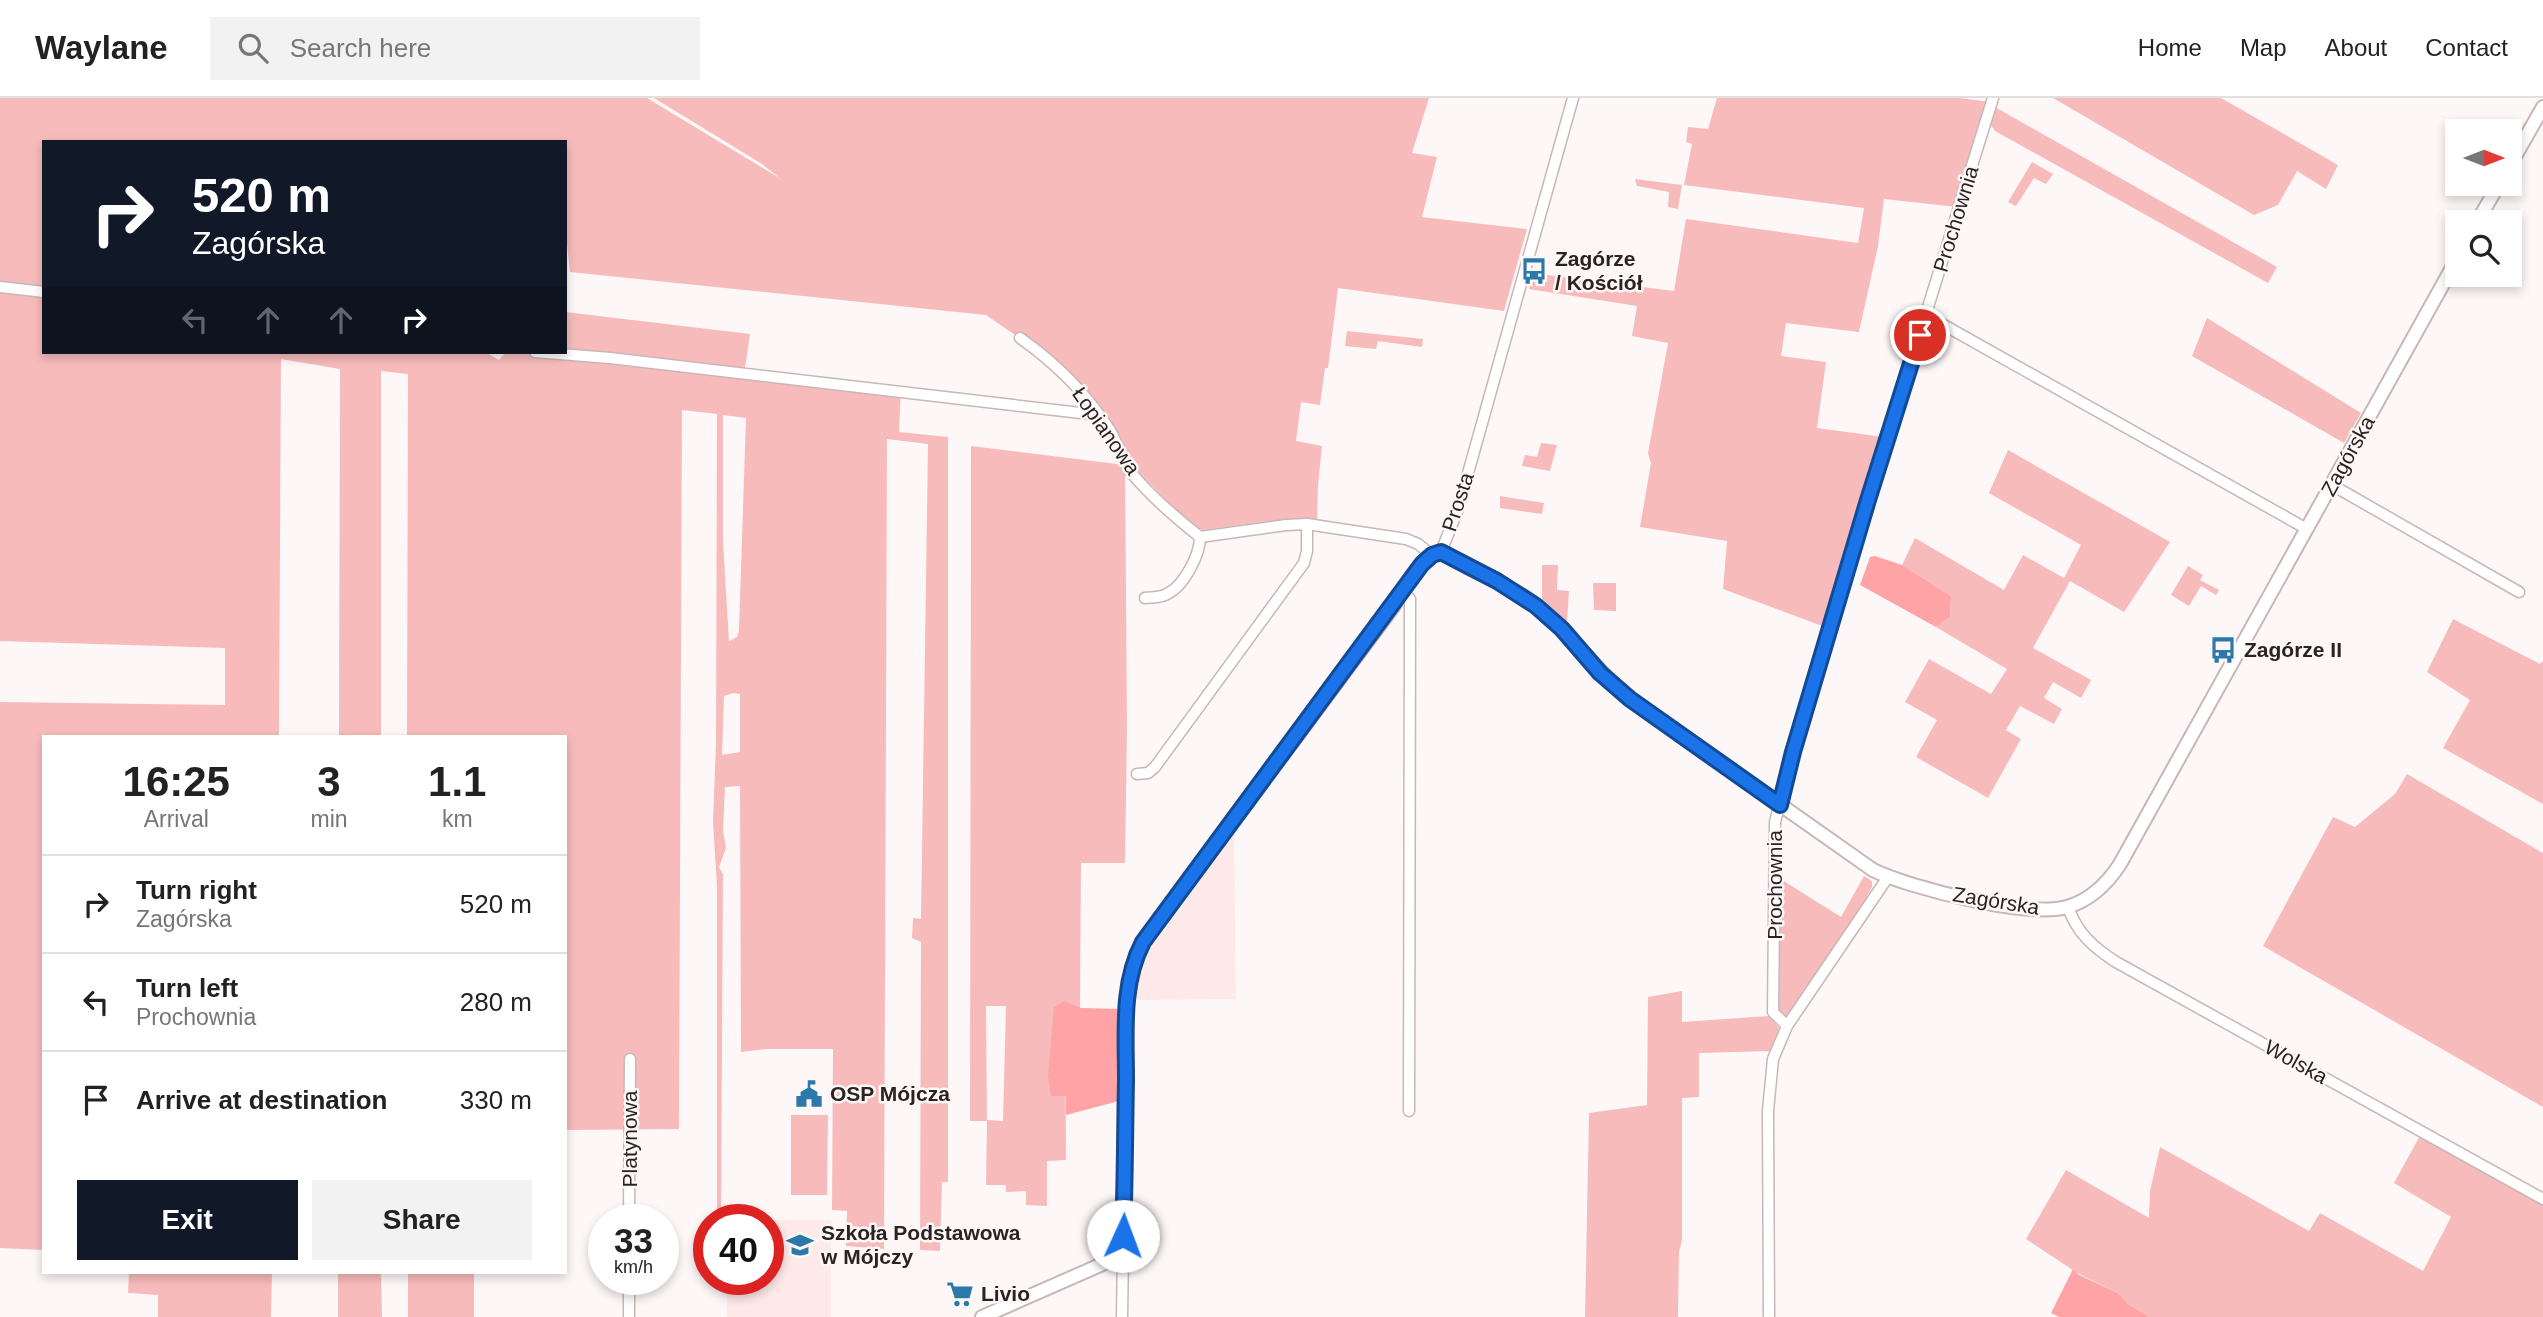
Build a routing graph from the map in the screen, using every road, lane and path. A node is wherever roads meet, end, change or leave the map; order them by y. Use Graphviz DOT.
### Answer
graph roads {
  1 [pos="1573,98"];
  2 [pos="1993,98"];
  3 [pos="2543,107"];
  4 [pos="2522,144"];
  5 [pos="2445,281"];
  6 [pos="0,287"];
  7 [pos="42,292"];
  8 [pos="1926,316"];
  9 [pos="1020,338"];
  10 [pos="560,354"];
  11 [pos="1098,415"];
  12 [pos="2332,485"];
  13 [pos="1307,524"];
  14 [pos="2307,529"];
  15 [pos="1200,537"];
  16 [pos="1436,554"];
  17 [pos="1403,592"];
  18 [pos="2519,592"];
  19 [pos="1145,598"];
  20 [pos="1137,774"];
  21 [pos="1780,805"];
  22 [pos="1888,877"];
  23 [pos="2068,907"];
  24 [pos="1787,1026"];
  25 [pos="630,1059"];
  26 [pos="1409,1111"];
  27 [pos="2543,1199"];
  28 [pos="629,1204"];
  29 [pos="1123,1255"];
  30 [pos="629,1295"];
  31 [pos="629,1317"];
  32 [pos="982,1317"];
  33 [pos="1122,1317"];
  34 [pos="1769,1317"];
  1 -- 16 [label="street, Prosta"];
  2 -- 8 [label="street, Prochownia"];
  3 -- 4 [label="street"];
  5 -- 12 [label="street, Zagórska"];
  6 -- 7 [label="street"];
  8 -- 14 [label="street"];
  8 -- 21 [label="street, Prochownia"];
  9 -- 11 [label="street, Łopianowa"];
  10 -- 11 [label="street"];
  11 -- 15 [label="street, Łopianowa"];
  12 -- 14 [label="street, Zagórska"];
  12 -- 18 [label="street"];
  13 -- 15 [label="street"];
  13 -- 16 [label="street"];
  13 -- 20 [label="street"];
  14 -- 23 [label="street, Zagórska"];
  15 -- 19 [label="street"];
  16 -- 17 [label="street, Prosta"];
  16 -- 21 [label="street, Zagórska"];
  17 -- 26 [label="street"];
  17 -- 29 [label="street, Prosta"];
  21 -- 22 [label="street, Zagórska"];
  21 -- 24 [label="street, Prochownia"];
  22 -- 23 [label="street, Zagórska"];
  22 -- 24 [label="street"];
  23 -- 27 [label="street, Wolska"];
  24 -- 34 [label="street"];
  25 -- 28 [label="street, Platynowa"];
  29 -- 32 [label="street"];
  29 -- 33 [label="street, Prosta"];
  30 -- 31 [label="street"];
}
